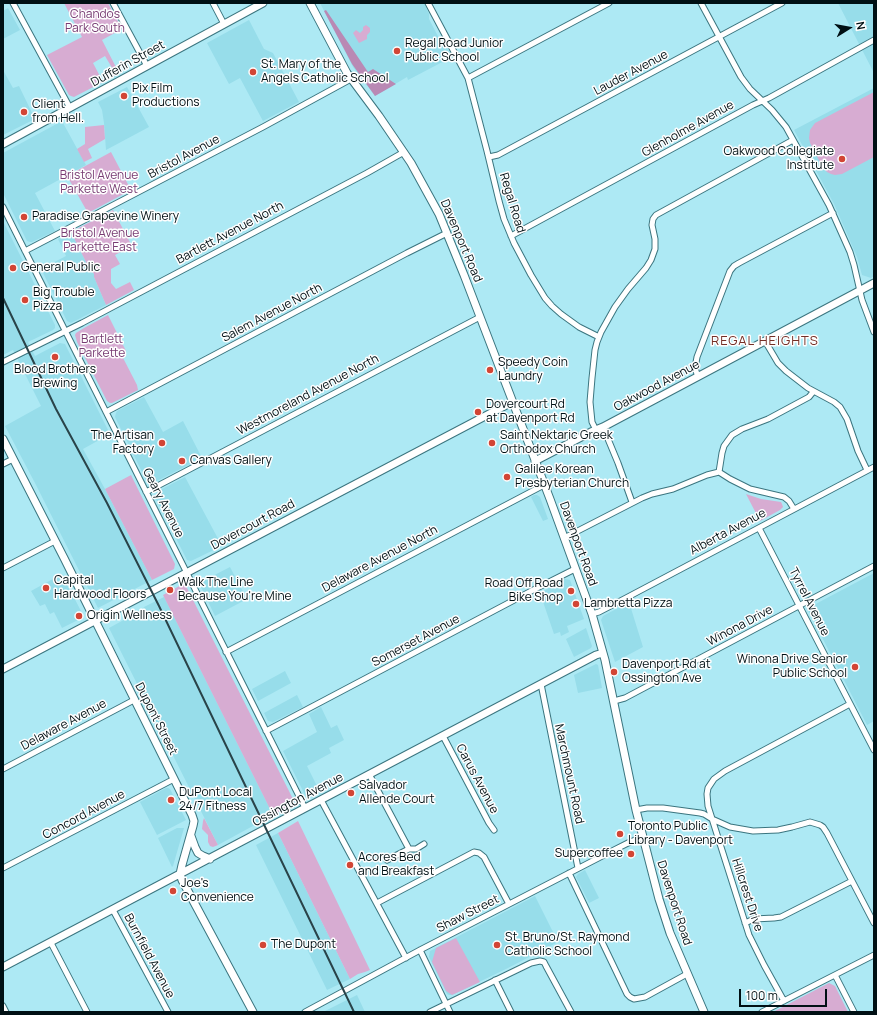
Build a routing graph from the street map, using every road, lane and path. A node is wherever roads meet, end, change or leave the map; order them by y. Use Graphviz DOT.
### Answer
graph roads {
  1 [pos="13,3"];
  2 [pos="113,3"];
  3 [pos="213,3"];
  4 [pos="263,3"];
  5 [pos="310,3"];
  6 [pos="609,3"];
  7 [pos="701,3"];
  8 [pos="782,3"];
  9 [pos="430,4"];
  10 [pos="224,24"];
  11 [pos="720,36"];
  12 [pos="874,40"];
  13 [pos="147,66"];
  14 [pos="468,78"];
  15 [pos="351,79"];
  16 [pos="762,101"];
  17 [pos="70,108"];
  18 [pos="793,140"];
  19 [pos="3,144"];
  20 [pos="404,152"];
  21 [pos="489,157"];
  22 [pos="3,207"];
  23 [pos="833,213"];
  24 [pos="447,232"];
  25 [pos="511,236"];
  26 [pos="25,251"];
  27 [pos="874,283"];
  28 [pos="860,291"];
  29 [pos="480,317"];
  30 [pos="65,331"];
  31 [pos="874,332"];
  32 [pos="599,337"];
  33 [pos="765,341"];
  34 [pos="3,362"];
  35 [pos="698,377"];
  36 [pos="814,392"];
  37 [pos="512,402"];
  38 [pos="106,412"];
  39 [pos="600,429"];
  40 [pos="3,439"];
  41 [pos="13,459"];
  42 [pos="535,461"];
  43 [pos="3,464"];
  44 [pos="874,467"];
  45 [pos="867,470"];
  46 [pos="719,472"];
  47 [pos="544,485"];
  48 [pos="146,492"];
  49 [pos="632,502"];
  50 [pos="794,509"];
  51 [pos="759,528"];
  52 [pos="564,538"];
  53 [pos="55,541"];
  54 [pos="874,566"];
  55 [pos="3,568"];
  56 [pos="575,569"];
  57 [pos="187,573"];
  58 [pos="799,606"];
  59 [pos="592,614"];
  60 [pos="95,621"];
  61 [pos="226,652"];
  62 [pos="603,652"];
  63 [pos="3,669"];
  64 [pos="541,684"];
  65 [pos="134,700"];
  66 [pos="614,701"];
  67 [pos="850,704"];
  68 [pos="266,731"];
  69 [pos="443,736"];
  70 [pos="874,750"];
  71 [pos="3,769"];
  72 [pos="369,774"];
  73 [pos="174,779"];
  74 [pos="321,800"];
  75 [pos="305,808"];
  76 [pos="636,810"];
  77 [pos="712,818"];
  78 [pos="494,830"];
  79 [pos="191,835"];
  80 [pos="642,838"];
  81 [pos="424,844"];
  82 [pos="409,849"];
  83 [pos="210,859"];
  84 [pos="387,860"];
  85 [pos="3,868"];
  86 [pos="578,868"];
  87 [pos="570,873"];
  88 [pos="180,874"];
  89 [pos="852,881"];
  90 [pos="376,903"];
  91 [pos="509,904"];
  92 [pos="113,910"];
  93 [pos="745,923"];
  94 [pos="874,923"];
  95 [pos="51,943"];
  96 [pos="420,950"];
  97 [pos="874,955"];
  98 [pos="406,958"];
  99 [pos="3,968"];
  100 [pos="687,974"];
  101 [pos="835,975"];
  102 [pos="495,980"];
  103 [pos="784,1001"];
  104 [pos="446,1004"];
  105 [pos="3,1006"];
  106 [pos="6,1012"];
  107 [pos="87,1012"];
  108 [pos="168,1012"];
  109 [pos="252,1012"];
  110 [pos="305,1012"];
  111 [pos="430,1012"];
  112 [pos="450,1012"];
  113 [pos="511,1012"];
  114 [pos="570,1012"];
  115 [pos="704,1012"];
  116 [pos="762,1012"];
  117 [pos="854,1012"];
  1 -- 17 [label="street"];
  2 -- 13 [label="street"];
  3 -- 10 [label="street"];
  4 -- 10 [label="street, Dufferin Street"];
  5 -- 15 [label="street, Davenport Road"];
  6 -- 14 [label="street"];
  7 -- 11 [label="street"];
  8 -- 11 [label="street, Lauder Avenue"];
  9 -- 14 [label="street, Regal Road"];
  10 -- 13 [label="street, Dufferin Street"];
  11 -- 16 [label="street"];
  11 -- 21 [label="street, Lauder Avenue"];
  12 -- 16 [label="street, Glenholme Avenue"];
  13 -- 17 [label="street, Dufferin Street"];
  14 -- 21 [label="street, Regal Road"];
  15 -- 20 [label="street, Davenport Road"];
  15 -- 26 [label="street, Bristol Avenue"];
  16 -- 18 [label="street"];
  16 -- 25 [label="street, Glenholme Avenue"];
  17 -- 19 [label="street, Dufferin Street"];
  18 -- 23 [label="street"];
  18 -- 32 [label="street"];
  20 -- 24 [label="street, Davenport Road"];
  20 -- 30 [label="street, Bartlett Avenue North"];
  21 -- 25 [label="street, Regal Road"];
  22 -- 26 [label="street, Geary Avenue"];
  23 -- 28 [label="street"];
  23 -- 35 [label="street"];
  24 -- 29 [label="street, Davenport Road"];
  24 -- 38 [label="street, Salem Avenue North"];
  25 -- 32 [label="street, Regal Road"];
  26 -- 30 [label="street, Geary Avenue"];
  27 -- 28 [label="street, Oakwood Avenue"];
  28 -- 31 [label="street"];
  28 -- 33 [label="street, Oakwood Avenue"];
  29 -- 37 [label="street, Davenport Road"];
  29 -- 48 [label="street, Westmoreland Avenue North"];
  30 -- 34 [label="street, Bartlett Avenue North"];
  30 -- 38 [label="street, Geary Avenue"];
  32 -- 39 [label="street"];
  33 -- 35 [label="street, Oakwood Avenue"];
  33 -- 36 [label="street"];
  35 -- 39 [label="street, Oakwood Avenue"];
  36 -- 45 [label="street"];
  36 -- 46 [label="street"];
  37 -- 42 [label="street, Davenport Road"];
  37 -- 57 [label="street, Dovercourt Road"];
  38 -- 48 [label="street, Geary Avenue"];
  39 -- 42 [label="street, Oakwood Avenue"];
  39 -- 49 [label="street"];
  40 -- 41 [label="street, Dupont Street"];
  41 -- 43 [label="street"];
  41 -- 53 [label="street, Dupont Street"];
  42 -- 47 [label="street, Davenport Road"];
  44 -- 45 [label="street, Alberta Avenue"];
  45 -- 50 [label="street, Alberta Avenue"];
  46 -- 49 [label="street"];
  46 -- 50 [label="street"];
  47 -- 52 [label="street, Davenport Road"];
  47 -- 61 [label="street, Delaware Avenue North"];
  48 -- 57 [label="street, Geary Avenue"];
  49 -- 52 [label="street"];
  50 -- 51 [label="street, Alberta Avenue"];
  51 -- 58 [label="street, Tyrrel Avenue"];
  51 -- 59 [label="street, Alberta Avenue"];
  52 -- 56 [label="street, Davenport Road"];
  53 -- 55 [label="street"];
  53 -- 60 [label="street, Dupont Street"];
  54 -- 58 [label="street, Winona Drive"];
  56 -- 59 [label="street, Davenport Road"];
  56 -- 68 [label="street, Somerset Avenue"];
  57 -- 60 [label="street, Dovercourt Road"];
  57 -- 61 [label="street, Geary Avenue"];
  58 -- 66 [label="street, Winona Drive"];
  58 -- 67 [label="street, Tyrrel Avenue"];
  59 -- 62 [label="street, Davenport Road"];
  60 -- 63 [label="street, Dovercourt Road"];
  60 -- 65 [label="street, Dupont Street"];
  61 -- 68 [label="street, Geary Avenue"];
  62 -- 64 [label="street, Ossington Avenue"];
  62 -- 66 [label="street, Davenport Road"];
  64 -- 69 [label="street, Ossington Avenue"];
  64 -- 86 [label="street, Marchmount Road"];
  65 -- 71 [label="street, Delaware Avenue"];
  65 -- 73 [label="street, Dupont Street"];
  66 -- 76 [label="street, Davenport Road"];
  67 -- 70 [label="street, Tyrrel Avenue"];
  67 -- 77 [label="street, Hillcrest Drive"];
  68 -- 75 [label="street, Geary Avenue"];
  69 -- 72 [label="street, Ossington Avenue"];
  69 -- 78 [label="street, Carus Avenue"];
  72 -- 74 [label="street, Ossington Avenue"];
  72 -- 82 [label="street"];
  73 -- 79 [label="street, Dupont Street"];
  73 -- 85 [label="street, Concord Avenue"];
  74 -- 75 [label="street, Ossington Avenue"];
  74 -- 90 [label="street"];
  75 -- 83 [label="street, Ossington Avenue"];
  76 -- 77 [label="street"];
  76 -- 80 [label="street, Davenport Road"];
  77 -- 89 [label="street"];
  77 -- 93 [label="street, Hillcrest Drive"];
  79 -- 83 [label="street"];
  79 -- 88 [label="street, Dupont Street"];
  80 -- 86 [label="street, Shaw Street"];
  80 -- 100 [label="street, Davenport Road"];
  81 -- 82 [label="street"];
  82 -- 84 [label="street"];
  83 -- 88 [label="street, Ossington Avenue"];
  86 -- 87 [label="street, Shaw Street"];
  87 -- 91 [label="street, Shaw Street"];
  87 -- 100 [label="street"];
  88 -- 92 [label="street, Ossington Avenue"];
  88 -- 109 [label="street"];
  89 -- 93 [label="street"];
  89 -- 94 [label="street"];
  90 -- 91 [label="street"];
  90 -- 98 [label="street"];
  91 -- 96 [label="street, Shaw Street"];
  92 -- 95 [label="street, Ossington Avenue"];
  92 -- 108 [label="street, Burnfield Avenue"];
  93 -- 103 [label="street, Hillcrest Drive"];
  95 -- 99 [label="street, Ossington Avenue"];
  95 -- 107 [label="street"];
  96 -- 98 [label="street, Shaw Street"];
  96 -- 104 [label="street"];
  97 -- 101 [label="street"];
  98 -- 110 [label="street, Shaw Street"];
  100 -- 115 [label="street, Davenport Road"];
  101 -- 103 [label="street"];
  101 -- 117 [label="street"];
  102 -- 104 [label="street"];
  102 -- 113 [label="street"];
  102 -- 114 [label="street"];
  103 -- 116 [label="street"];
  104 -- 111 [label="street"];
  104 -- 112 [label="street"];
  105 -- 106 [label="street"];
}
